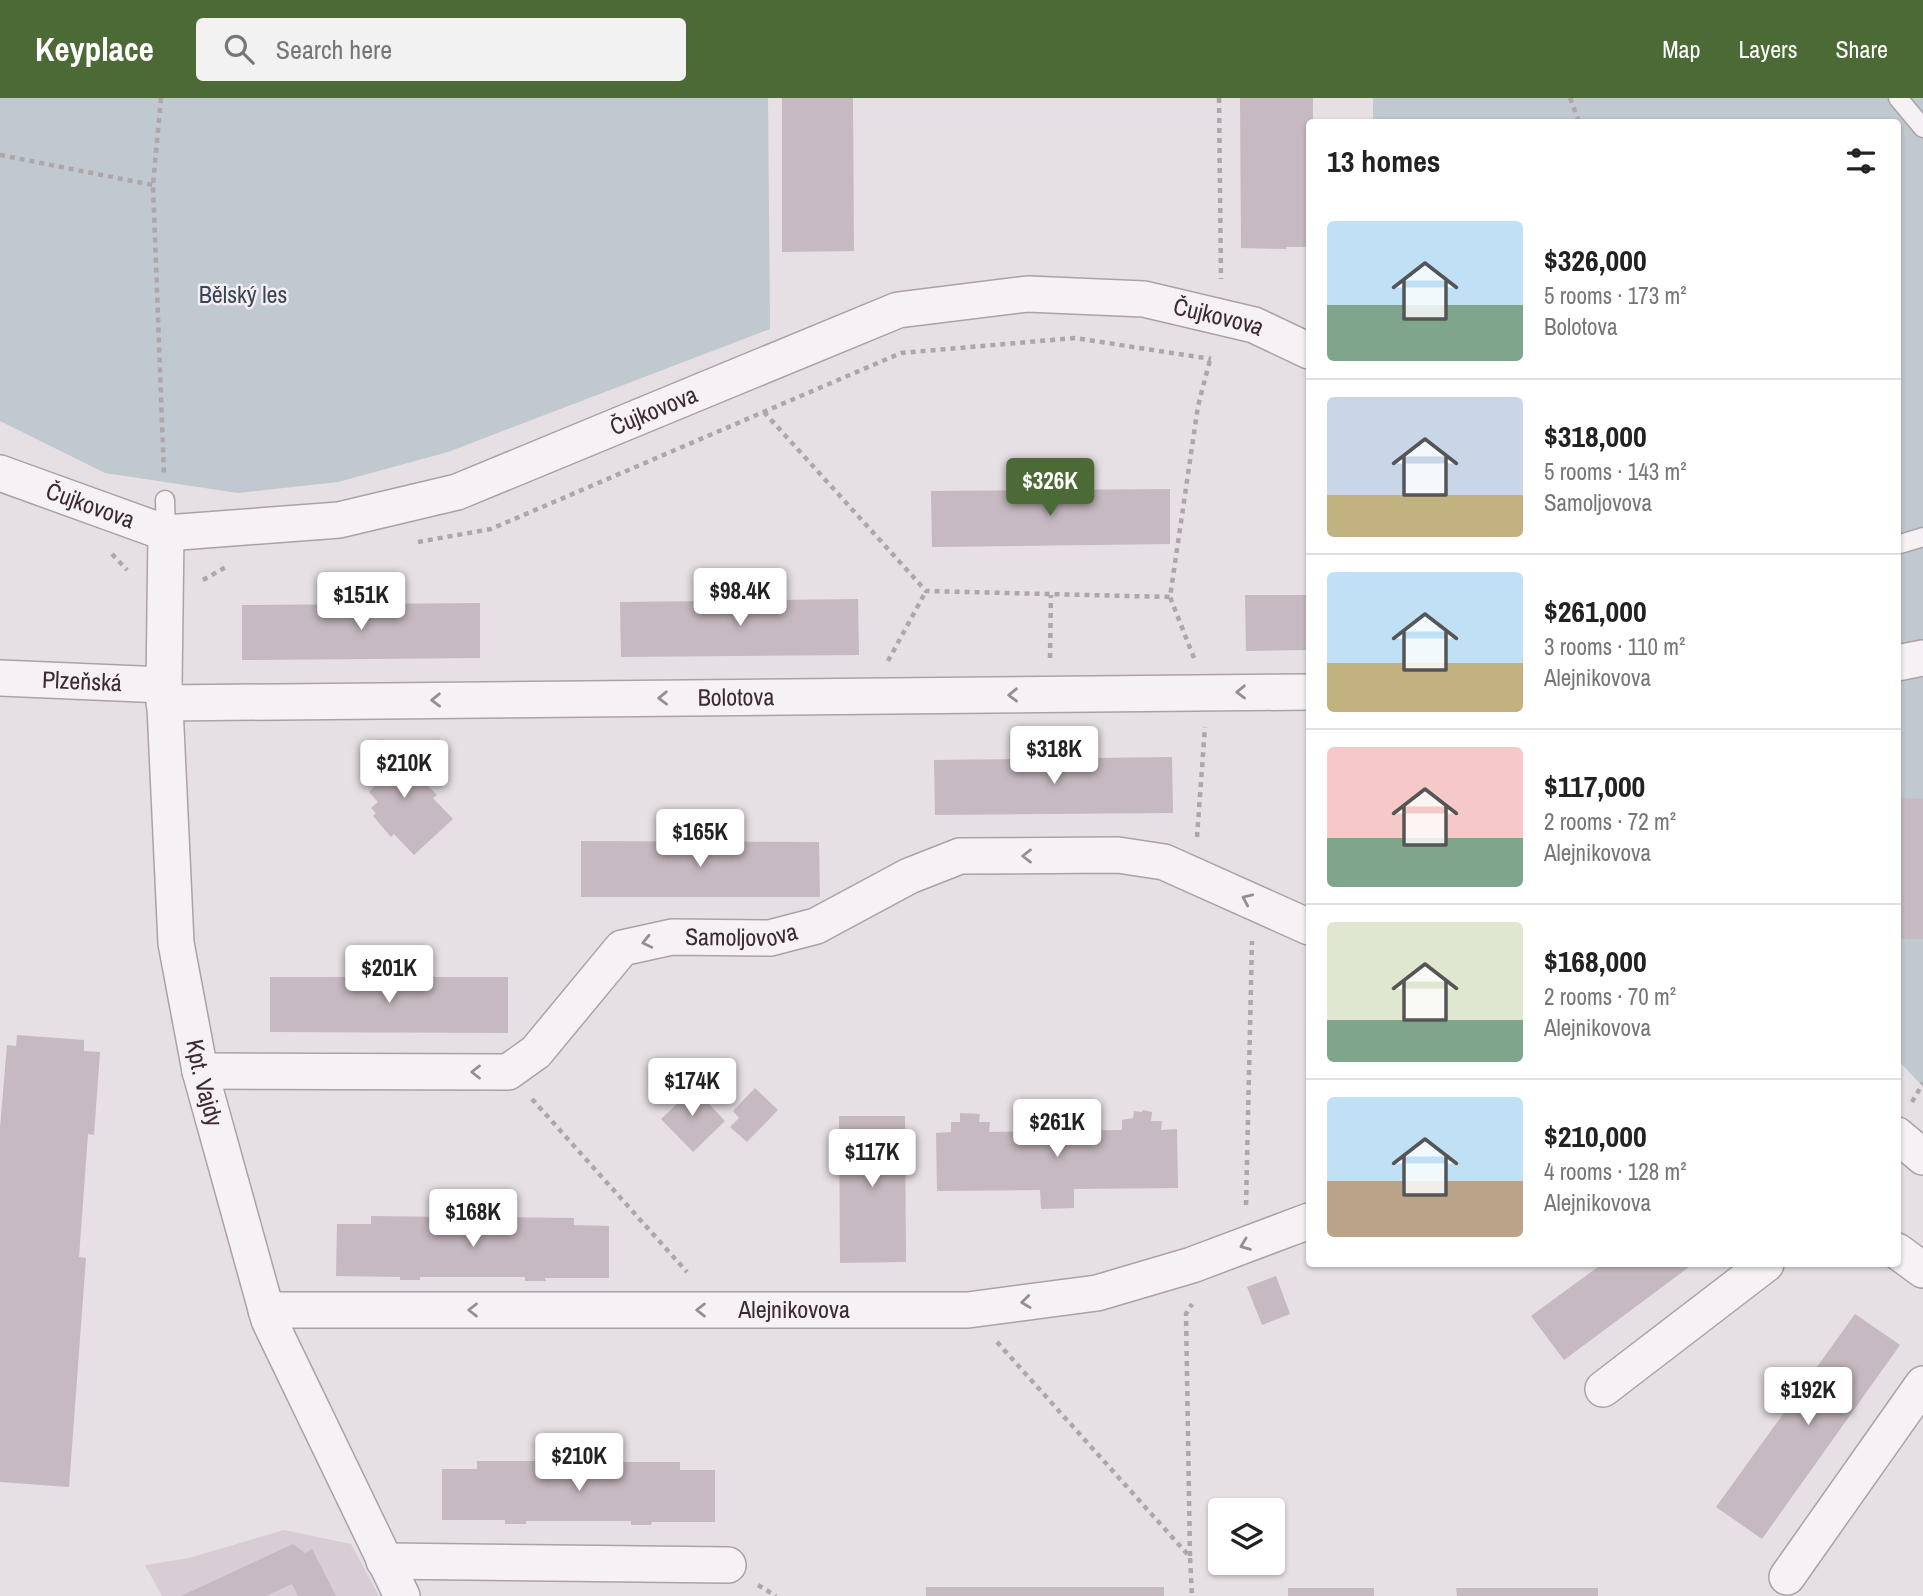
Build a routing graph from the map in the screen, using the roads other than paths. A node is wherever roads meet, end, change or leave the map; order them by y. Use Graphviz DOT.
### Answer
graph roads {
  1 [pos="1898,98"];
  2 [pos="1923,128"];
  3 [pos="1306,350"];
  4 [pos="0,473"];
  5 [pos="165,516"];
  6 [pos="1923,537"];
  7 [pos="1901,544"];
  8 [pos="1923,658"];
  9 [pos="1901,662"];
  10 [pos="0,678"];
  11 [pos="1306,692"];
  12 [pos="164,694"];
  13 [pos="1306,926"];
  14 [pos="200,1071"];
  15 [pos="1901,1138"];
  16 [pos="1923,1157"];
  17 [pos="1306,1222"];
  18 [pos="1901,1254"];
  19 [pos="1762,1267"];
  20 [pos="1923,1270"];
  21 [pos="266,1310"];
  22 [pos="1923,1384"];
  23 [pos="1603,1389"];
  24 [pos="384,1561"];
  25 [pos="728,1565"];
  26 [pos="1787,1577"];
  27 [pos="402,1596"];
  1 -- 2 [label="lane"];
  3 -- 5 [label="street, Čujkovova"];
  4 -- 5 [label="street, Čujkovova"];
  5 -- 12 [label="street, Kpt. Vajdy"];
  6 -- 7 [label="lane"];
  8 -- 9 [label="street"];
  10 -- 12 [label="street, Plzeňská"];
  11 -- 12 [label="street, Bolotova, one-way"];
  12 -- 14 [label="street, Kpt. Vajdy"];
  13 -- 14 [label="street, Samoljovova, one-way"];
  14 -- 21 [label="street, Kpt. Vajdy"];
  15 -- 16 [label="street"];
  17 -- 21 [label="street, Alejnikovova, one-way"];
  18 -- 20 [label="street"];
  19 -- 23 [label="street"];
  21 -- 24 [label="street, Kpt. Vajdy"];
  22 -- 26 [label="street"];
  24 -- 25 [label="street"];
  24 -- 27 [label="street, Kpt. Vajdy"];
}
